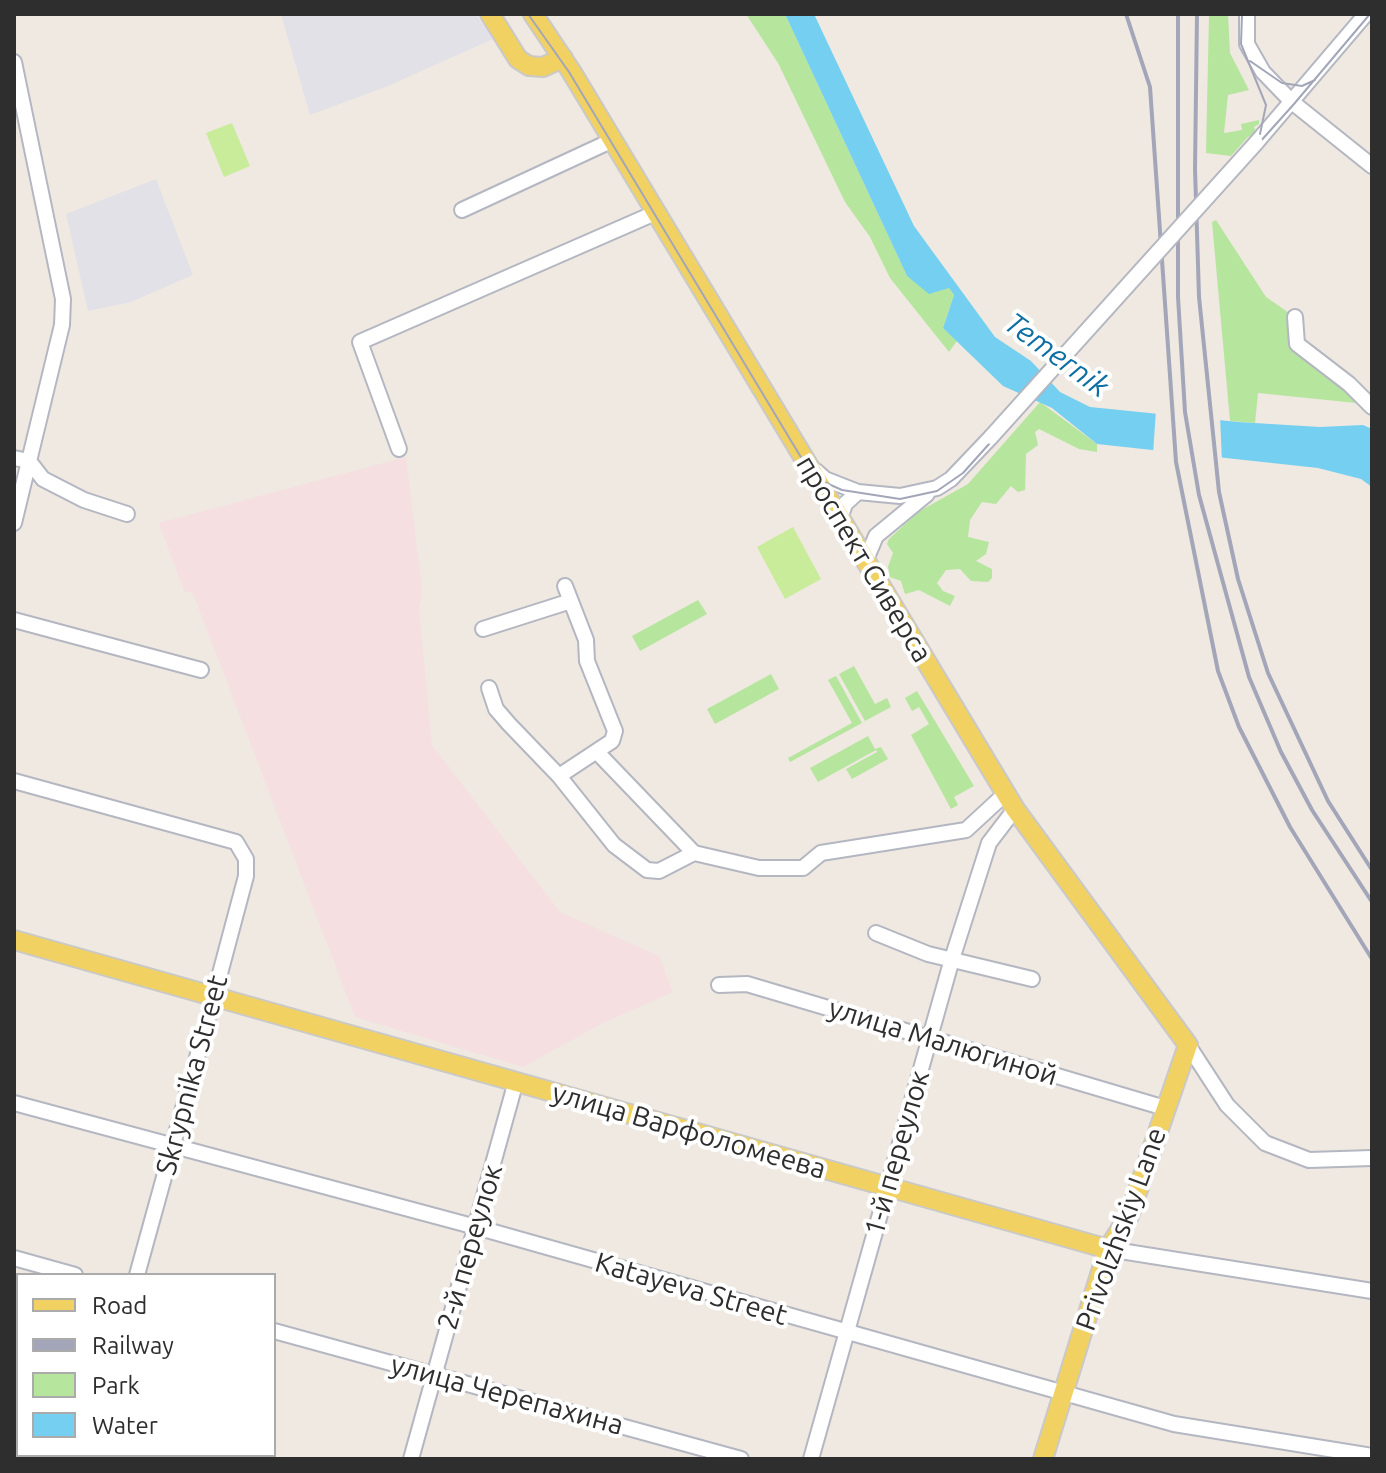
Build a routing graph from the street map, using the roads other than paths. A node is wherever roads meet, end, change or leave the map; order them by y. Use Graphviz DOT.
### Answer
graph roads {
  1 [pos="490,14"];
  2 [pos="496,14"];
  3 [pos="533,14"];
  4 [pos="548,14"];
  5 [pos="1247,14"];
  6 [pos="1366,14"];
  7 [pos="509,45"];
  8 [pos="563,58"];
  9 [pos="14,62"];
  10 [pos="1292,102"];
  11 [pos="613,140"];
  12 [pos="1372,166"];
  13 [pos="462,210"];
  14 [pos="655,213"];
  15 [pos="1295,317"];
  16 [pos="1372,407"];
  17 [pos="399,449"];
  18 [pos="22,460"];
  19 [pos="807,462"];
  20 [pos="937,488"];
  21 [pos="858,492"];
  22 [pos="127,514"];
  23 [pos="840,519"];
  24 [pos="14,523"];
  25 [pos="865,562"];
  26 [pos="565,586"];
  27 [pos="571,601"];
  28 [pos="14,620"];
  29 [pos="483,629"];
  30 [pos="201,670"];
  31 [pos="489,688"];
  32 [pos="597,752"];
  33 [pos="559,776"];
  34 [pos="14,781"];
  35 [pos="1010,801"];
  36 [pos="694,853"];
  37 [pos="876,933"];
  38 [pos="14,940"];
  39 [pos="952,959"];
  40 [pos="1032,979"];
  41 [pos="719,985"];
  42 [pos="214,996"];
  43 [pos="929,1039"];
  44 [pos="1188,1045"];
  45 [pos="516,1081"];
  46 [pos="14,1103"];
  47 [pos="1165,1108"];
  48 [pos="172,1146"];
  49 [pos="1372,1158"];
  50 [pos="888,1187"];
  51 [pos="476,1227"];
  52 [pos="1108,1249"];
  53 [pos="14,1258"];
  54 [pos="68,1273"];
  55 [pos="138,1273"];
  56 [pos="1372,1291"];
  57 [pos="276,1332"];
  58 [pos="845,1332"];
  59 [pos="435,1375"];
  60 [pos="1063,1395"];
  61 [pos="1372,1456"];
  62 [pos="411,1459"];
  63 [pos="741,1459"];
  64 [pos="811,1459"];
  65 [pos="1043,1459"];
  1 -- 7 [label="main road"];
  2 -- 7 [label="main road"];
  3 -- 8 [label="main road, проспект Сиверса"];
  4 -- 8 [label="main road, проспект Сиверса"];
  5 -- 10 [label="street"];
  6 -- 10 [label="street"];
  7 -- 8 [label="main road"];
  8 -- 11 [label="main road, проспект Сиверса"];
  9 -- 18 [label="street"];
  10 -- 12 [label="street"];
  10 -- 20 [label="street, bridge"];
  11 -- 13 [label="street"];
  11 -- 14 [label="main road, проспект Сиверса"];
  14 -- 17 [label="street"];
  14 -- 19 [label="main road, проспект Сиверса"];
  15 -- 16 [label="street"];
  18 -- 22 [label="street"];
  18 -- 24 [label="street"];
  19 -- 21 [label="street"];
  19 -- 23 [label="main road, проспект Сиверса"];
  20 -- 21 [label="street"];
  20 -- 25 [label="street"];
  21 -- 23 [label="street"];
  23 -- 25 [label="main road, проспект Сиверса"];
  25 -- 35 [label="main road, проспект Сиверса"];
  26 -- 27 [label="street"];
  27 -- 29 [label="street"];
  27 -- 32 [label="street"];
  28 -- 30 [label="street"];
  31 -- 33 [label="street"];
  32 -- 33 [label="street"];
  32 -- 36 [label="street"];
  33 -- 36 [label="street"];
  34 -- 42 [label="street, Skrypnika Street"];
  35 -- 36 [label="street"];
  35 -- 39 [label="street, 1-й переулок"];
  35 -- 44 [label="main road, проспект Сиверса"];
  37 -- 39 [label="street"];
  38 -- 42 [label="main road, улица Варфоломеева"];
  39 -- 40 [label="street"];
  39 -- 43 [label="street, 1-й переулок"];
  41 -- 43 [label="street, улица Малюгиной"];
  42 -- 45 [label="main road, улица Варфоломеева"];
  42 -- 48 [label="street, Skrypnika Street"];
  43 -- 47 [label="street, улица Малюгиной"];
  43 -- 50 [label="street, 1-й переулок"];
  44 -- 47 [label="main road, Privolzhskiy Lane"];
  44 -- 49 [label="street"];
  45 -- 50 [label="main road, улица Варфоломеева"];
  45 -- 51 [label="street, 2-й переулок"];
  46 -- 48 [label="street, Katayeva Street"];
  47 -- 52 [label="main road, Privolzhskiy Lane"];
  48 -- 51 [label="street, Katayeva Street"];
  48 -- 55 [label="street, Skrypnika Street"];
  50 -- 52 [label="main road, улица Варфоломеева"];
  50 -- 58 [label="street, 1-й переулок"];
  51 -- 58 [label="street, Katayeva Street"];
  51 -- 59 [label="street, 2-й переулок"];
  52 -- 56 [label="street, улица Варфоломеева"];
  52 -- 60 [label="main road, Privolzhskiy Lane"];
  53 -- 54 [label="street"];
  57 -- 59 [label="street, улица Черепахина"];
  58 -- 60 [label="street, Katayeva Street"];
  58 -- 64 [label="street, 1-й переулок"];
  59 -- 62 [label="street, 2-й переулок"];
  59 -- 63 [label="street, улица Черепахина"];
  60 -- 61 [label="street, Katayeva Street"];
  60 -- 65 [label="main road, Privolzhskiy Lane"];
}
